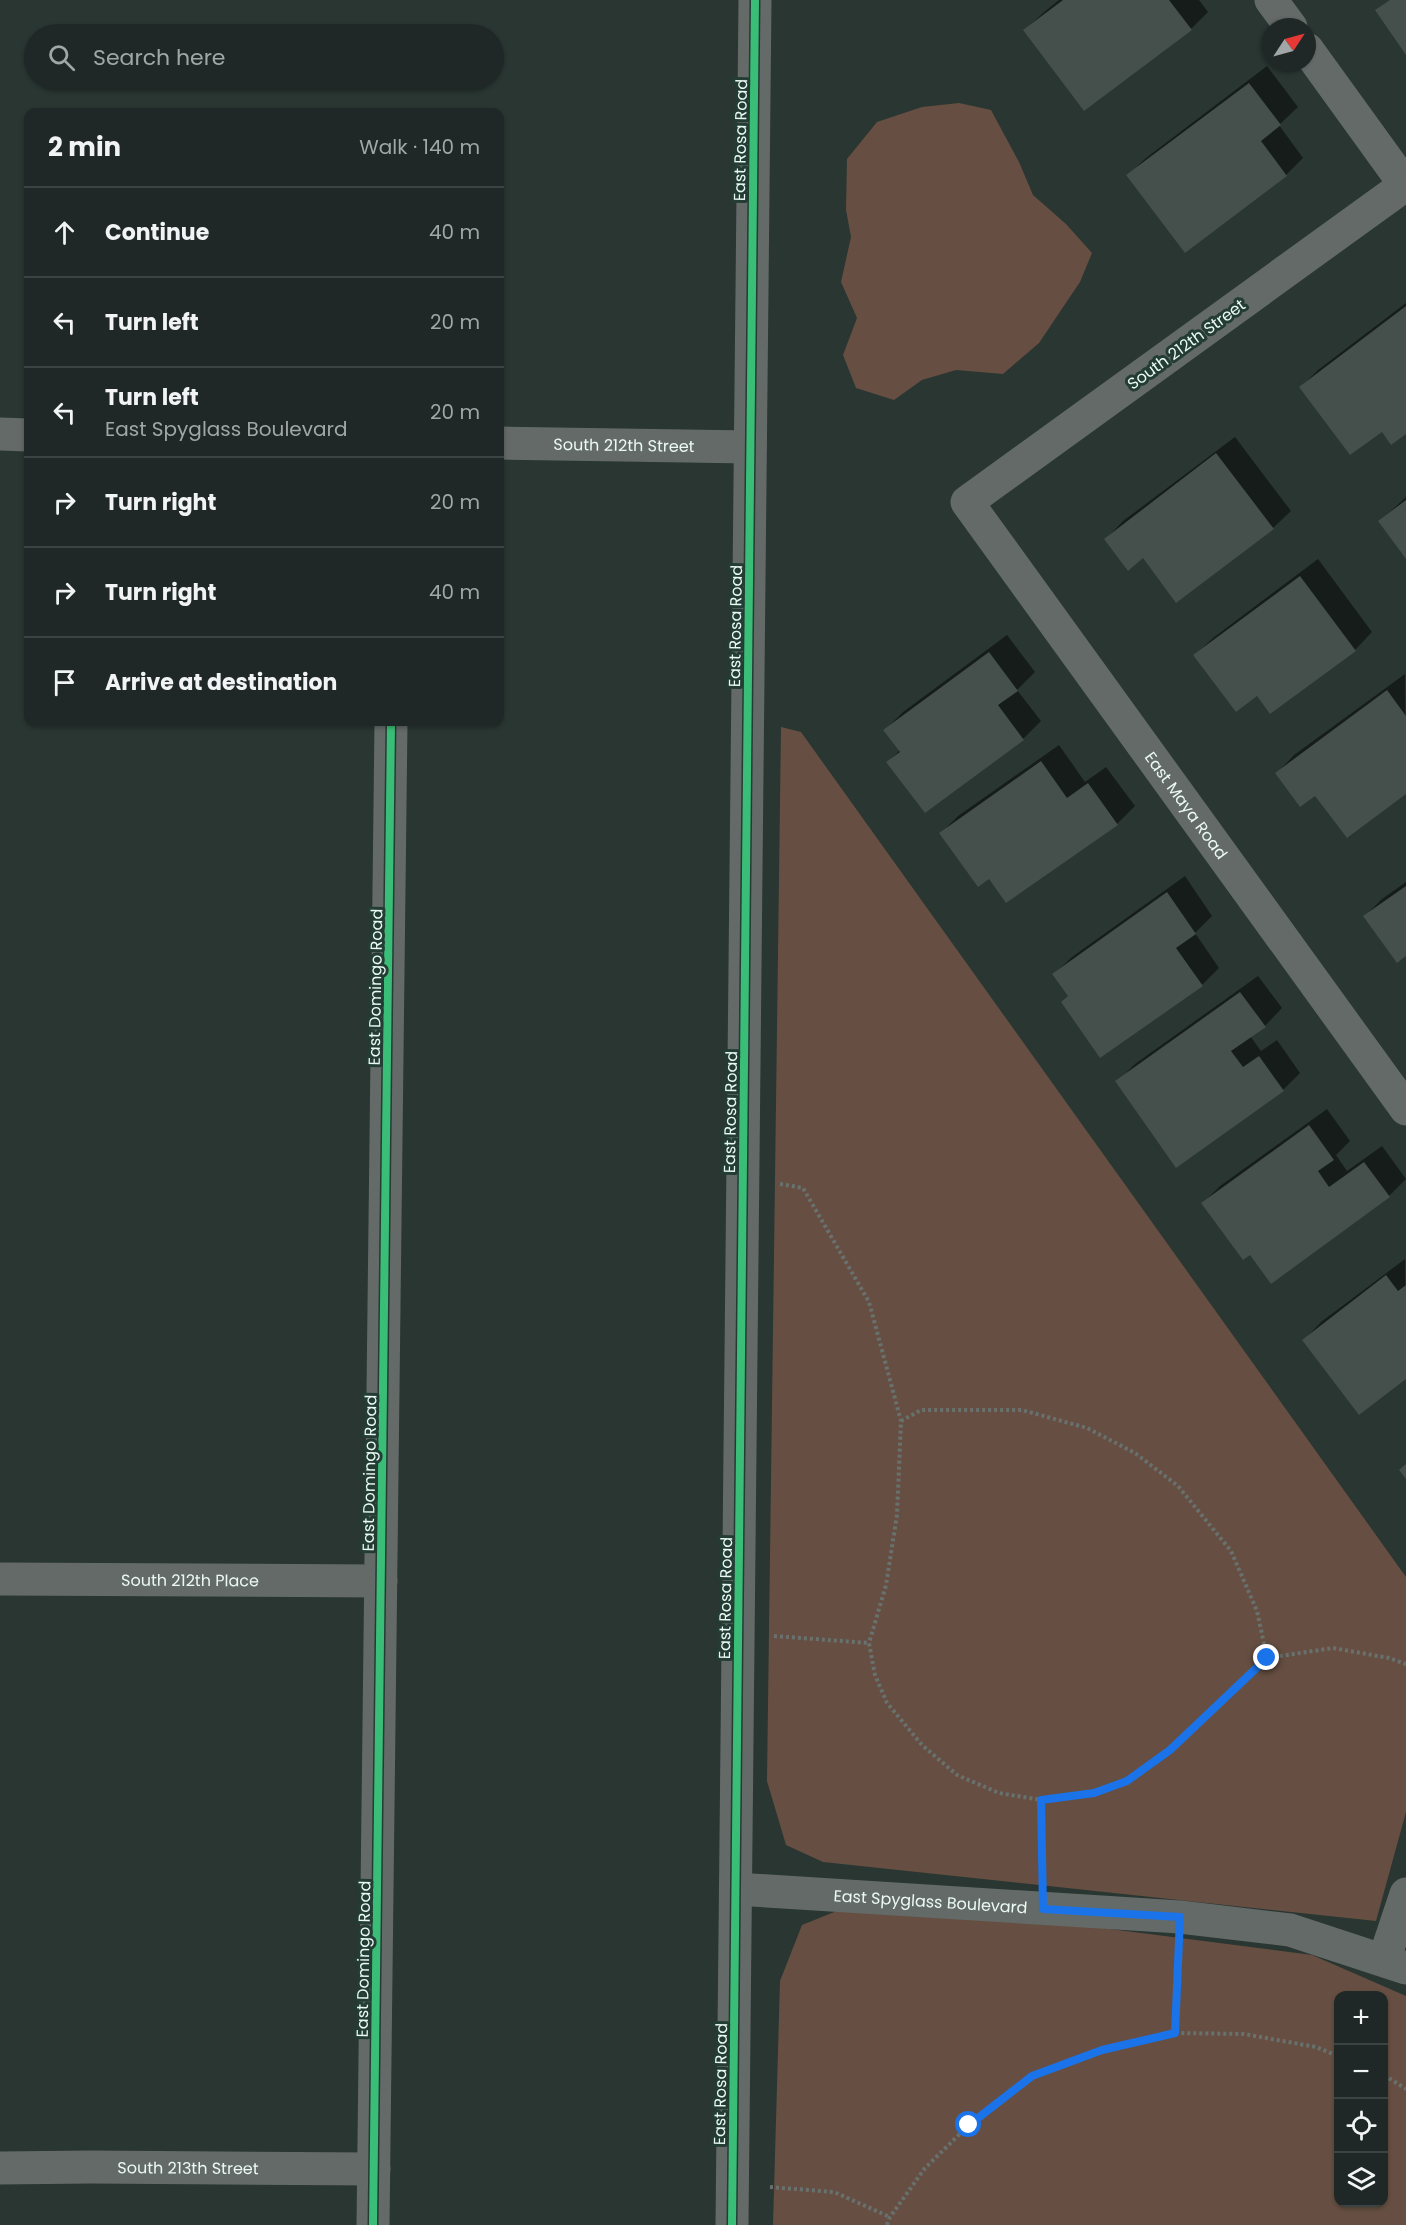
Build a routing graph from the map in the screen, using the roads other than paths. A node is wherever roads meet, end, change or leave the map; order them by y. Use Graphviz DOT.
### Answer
graph roads {
  1 [pos="755,0"];
  2 [pos="1271,0"];
  3 [pos="1284,18"];
  4 [pos="1316,61"];
  5 [pos="1406,185"];
  6 [pos="0,434"];
  7 [pos="24,435"];
  8 [pos="504,443"];
  9 [pos="750,447"];
  10 [pos="967,502"];
  11 [pos="391,726"];
  12 [pos="1406,1109"];
  13 [pos="0,1579"];
  14 [pos="381,1581"];
  15 [pos="736,1889"];
  16 [pos="1406,1894"];
  17 [pos="1395,1964"];
  18 [pos="0,2168"];
  19 [pos="374,2169"];
  20 [pos="374,2225"];
  21 [pos="732,2225"];
  1 -- 9 [label="street, East Rosa Road"];
  2 -- 3 [label="street"];
  4 -- 5 [label="street"];
  5 -- 10 [label="street, South 212th Street"];
  6 -- 7 [label="street"];
  8 -- 9 [label="street, South 212th Street"];
  9 -- 15 [label="street, East Rosa Road"];
  10 -- 12 [label="street, East Maya Road"];
  11 -- 14 [label="street, East Domingo Road"];
  13 -- 14 [label="street, South 212th Place"];
  14 -- 19 [label="street, East Domingo Road"];
  15 -- 17 [label="street, East Spyglass Boulevard"];
  15 -- 21 [label="street, East Rosa Road"];
  16 -- 17 [label="street"];
  18 -- 19 [label="street, South 213th Street"];
  19 -- 20 [label="street, East Domingo Road"];
}
